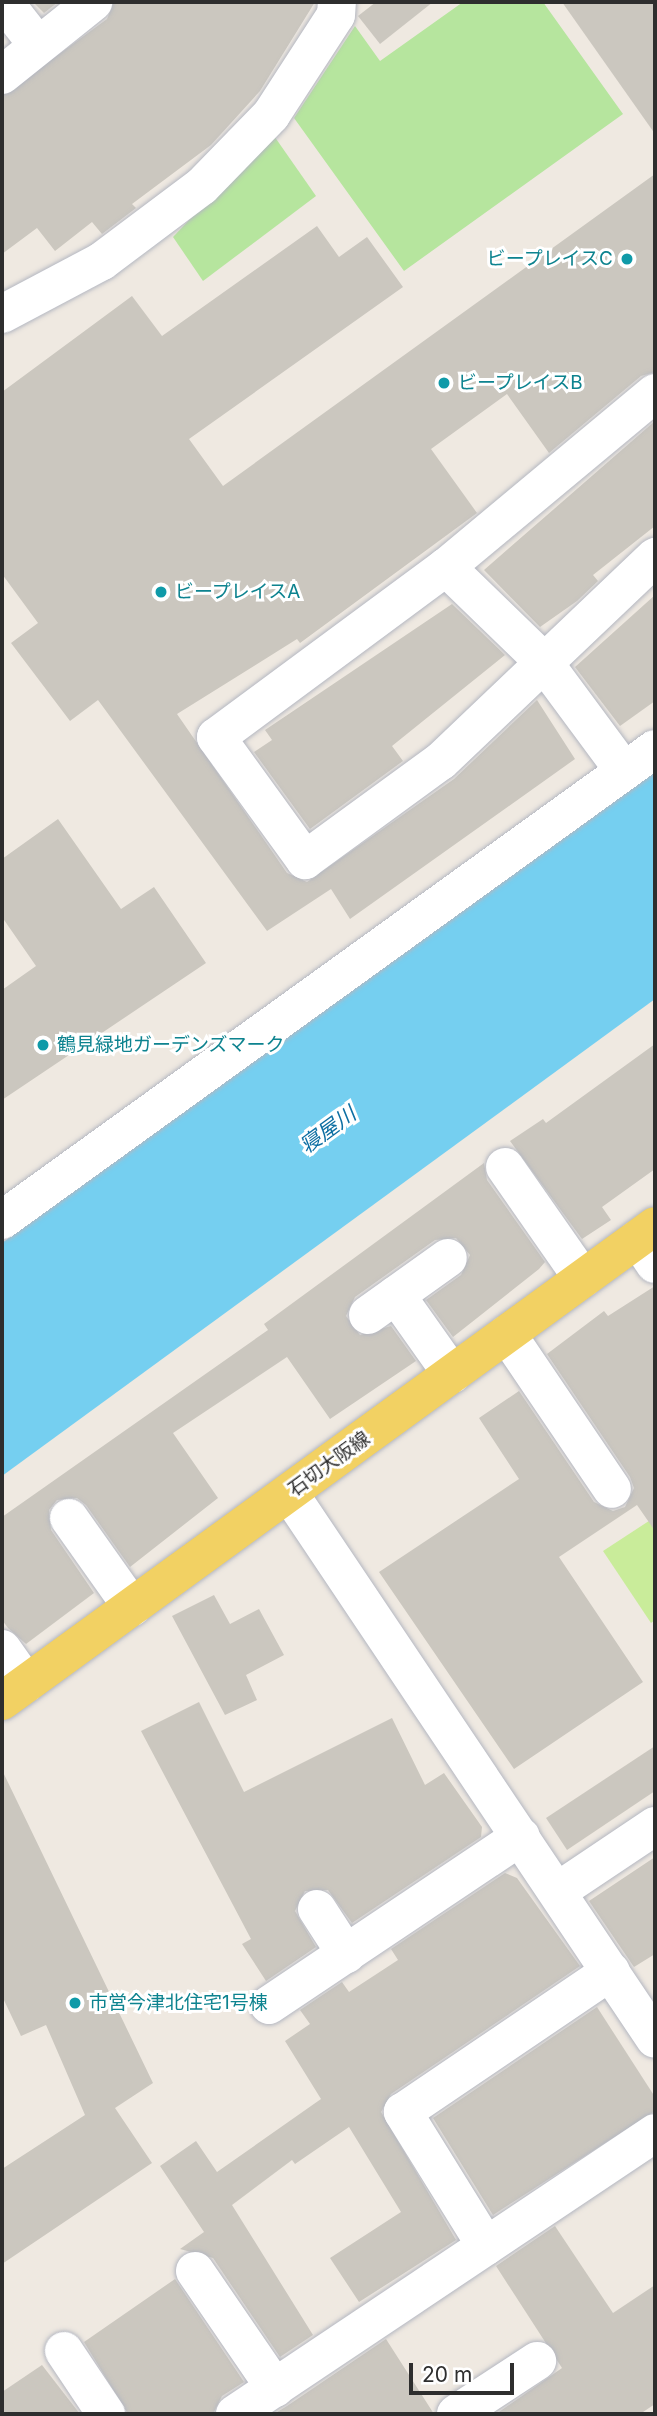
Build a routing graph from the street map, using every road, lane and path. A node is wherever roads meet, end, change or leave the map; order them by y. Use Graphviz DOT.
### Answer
graph roads {
  1 [pos="4,2"];
  2 [pos="93,2"];
  3 [pos="337,2"];
  4 [pos="37,44"];
  5 [pos="2,75"];
  6 [pos="2,314"];
  7 [pos="655,393"];
  8 [pos="655,557"];
  9 [pos="446,567"];
  10 [pos="542,660"];
  11 [pos="655,748"];
  12 [pos="624,771"];
  13 [pos="505,1167"];
  14 [pos="2,1220"];
  15 [pos="649,1243"];
  16 [pos="448,1258"];
  17 [pos="583,1279"];
  18 [pos="507,1334"];
  19 [pos="452,1374"];
  20 [pos="612,1489"];
  21 [pos="289,1493"];
  22 [pos="69,1518"];
  23 [pos="132,1606"];
  24 [pos="2,1649"];
  25 [pos="14,1692"];
  26 [pos="655,1826"];
  27 [pos="521,1836"];
  28 [pos="558,1891"];
  29 [pos="317,1909"];
  30 [pos="346,1954"];
  31 [pos="611,1971"];
  32 [pos="269,2005"];
  33 [pos="655,2039"];
  34 [pos="655,2133"];
  35 [pos="486,2246"];
  36 [pos="195,2271"];
  37 [pos="64,2351"];
  38 [pos="537,2361"];
  39 [pos="275,2388"];
  40 [pos="106,2414"];
  41 [pos="235,2414"];
  42 [pos="456,2414"];
  1 -- 4 [label="street"];
  2 -- 4 [label="street"];
  3 -- 6 [label="street"];
  4 -- 5 [label="street"];
  7 -- 9 [label="street"];
  8 -- 10 [label="street"];
  9 -- 10 [label="street"];
  9 -- 10 [label="street"];
  10 -- 12 [label="street"];
  11 -- 12 [label="street"];
  12 -- 14 [label="street"];
  13 -- 17 [label="street"];
  15 -- 17 [label="main road, 石切大阪線"];
  16 -- 19 [label="street"];
  17 -- 18 [label="main road, 石切大阪線"];
  18 -- 19 [label="main road, 石切大阪線"];
  18 -- 20 [label="street"];
  19 -- 21 [label="main road, 石切大阪線"];
  21 -- 23 [label="main road, 石切大阪線"];
  21 -- 27 [label="street"];
  22 -- 23 [label="street"];
  23 -- 25 [label="main road, 石切大阪線"];
  24 -- 25 [label="street"];
  26 -- 28 [label="street"];
  27 -- 28 [label="street"];
  27 -- 30 [label="street"];
  28 -- 31 [label="street"];
  29 -- 30 [label="street"];
  30 -- 32 [label="street"];
  31 -- 33 [label="street"];
  31 -- 35 [label="street"];
  34 -- 35 [label="street"];
  35 -- 39 [label="street"];
  36 -- 39 [label="street"];
  37 -- 40 [label="street"];
  38 -- 42 [label="street"];
  39 -- 41 [label="street"];
}
